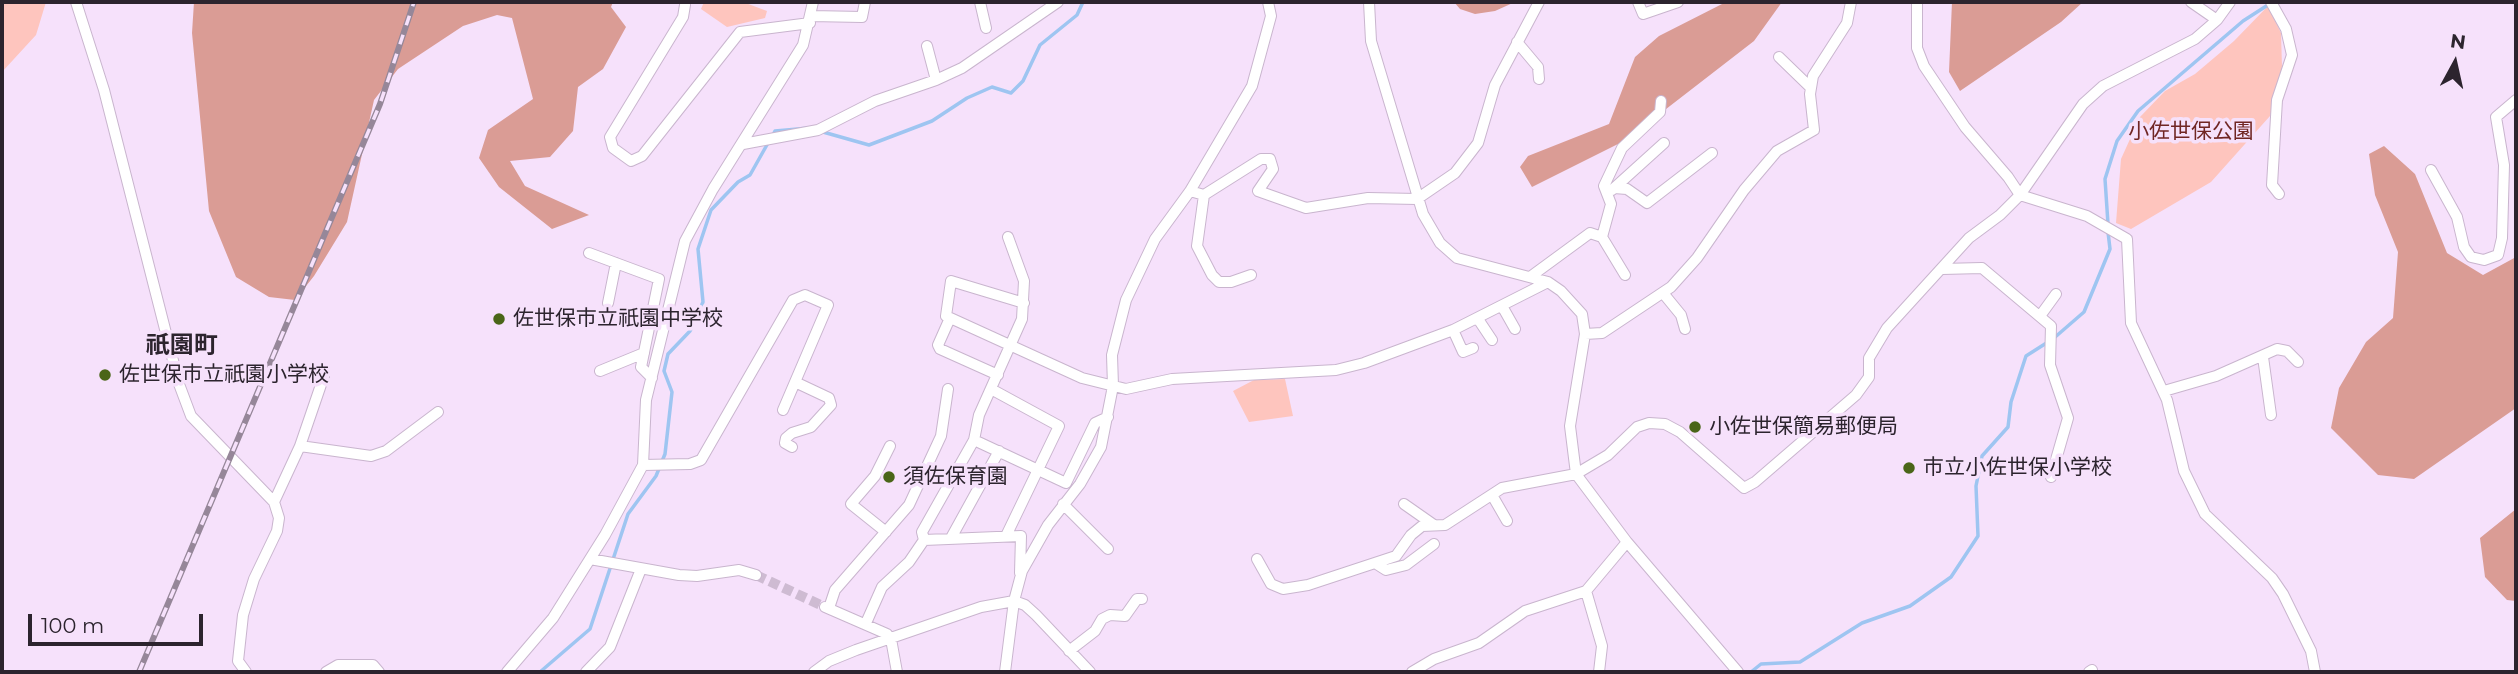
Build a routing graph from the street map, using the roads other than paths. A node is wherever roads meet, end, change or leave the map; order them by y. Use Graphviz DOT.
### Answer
graph roads {
  1 [pos="76,2"];
  2 [pos="813,2"];
  3 [pos="865,2"];
  4 [pos="980,2"];
  5 [pos="1058,2"];
  6 [pos="1268,2"];
  7 [pos="1369,2"];
  8 [pos="1539,2"];
  9 [pos="1638,2"];
  10 [pos="1678,2"];
  11 [pos="1851,2"];
  12 [pos="1917,2"];
  13 [pos="2191,2"];
  14 [pos="2230,2"];
  15 [pos="685,5"];
  16 [pos="2273,5"];
  17 [pos="810,20"];
  18 [pos="2217,20"];
  19 [pos="986,28"];
  20 [pos="1517,42"];
  21 [pos="927,46"];
  22 [pos="1779,57"];
  23 [pos="1539,79"];
  24 [pos="936,80"];
  25 [pos="1811,88"];
  26 [pos="1661,100"];
  27 [pos="2516,100"];
  28 [pos="1664,143"];
  29 [pos="743,145"];
  30 [pos="1712,153"];
  31 [pos="2431,170"];
  32 [pos="1189,191"];
  33 [pos="1611,191"];
  34 [pos="2278,194"];
  35 [pos="1204,195"];
  36 [pos="2020,195"];
  37 [pos="1417,199"];
  38 [pos="1008,237"];
  39 [pos="1602,237"];
  40 [pos="589,253"];
  41 [pos="616,263"];
  42 [pos="1942,269"];
  43 [pos="1251,275"];
  44 [pos="1625,275"];
  45 [pos="1530,277"];
  46 [pos="1548,282"];
  47 [pos="1662,293"];
  48 [pos="2056,294"];
  49 [pos="608,303"];
  50 [pos="1024,303"];
  51 [pos="1502,306"];
  52 [pos="2040,316"];
  53 [pos="950,318"];
  54 [pos="1478,319"];
  55 [pos="1515,329"];
  56 [pos="1685,329"];
  57 [pos="1453,330"];
  58 [pos="1585,334"];
  59 [pos="1492,340"];
  60 [pos="1011,346"];
  61 [pos="1473,348"];
  62 [pos="644,353"];
  63 [pos="2263,356"];
  64 [pos="2298,362"];
  65 [pos="600,371"];
  66 [pos="998,374"];
  67 [pos="324,376"];
  68 [pos="652,378"];
  69 [pos="795,382"];
  70 [pos="1112,386"];
  71 [pos="991,389"];
  72 [pos="948,390"];
  73 [pos="2164,391"];
  74 [pos="783,410"];
  75 [pos="438,412"];
  76 [pos="2271,415"];
  77 [pos="1108,417"];
  78 [pos="974,440"];
  79 [pos="300,446"];
  80 [pos="890,446"];
  81 [pos="792,447"];
  82 [pos="999,451"];
  83 [pos="643,465"];
  84 [pos="1040,471"];
  85 [pos="1576,474"];
  86 [pos="2051,477"];
  87 [pos="1492,495"];
  88 [pos="274,502"];
  89 [pos="1063,504"];
  90 [pos="1404,504"];
  91 [pos="1507,521"];
  92 [pos="1434,525"];
  93 [pos="886,532"];
  94 [pos="1109,533"];
  95 [pos="1006,536"];
  96 [pos="951,538"];
  97 [pos="924,540"];
  98 [pos="1628,542"];
  99 [pos="1434,544"];
  100 [pos="590,559"];
  101 [pos="1257,559"];
  102 [pos="1375,563"];
  103 [pos="641,569"];
  104 [pos="756,575"];
  105 [pos="1020,578"];
  106 [pos="1586,591"];
  107 [pos="1142,599"];
  108 [pos="1014,601"];
  109 [pos="866,623"];
  110 [pos="891,639"];
  111 [pos="1069,651"];
  112 [pos="246,672"];
  113 [pos="326,672"];
  114 [pos="379,672"];
  115 [pos="507,672"];
  116 [pos="586,672"];
  117 [pos="814,672"];
  118 [pos="897,672"];
  119 [pos="1005,672"];
  120 [pos="1090,672"];
  121 [pos="1412,672"];
  122 [pos="1599,672"];
  123 [pos="1738,672"];
  124 [pos="2315,672"];
  1 -- 88 [label="street"];
  2 -- 17 [label="street"];
  3 -- 17 [label="street"];
  4 -- 19 [label="street"];
  5 -- 24 [label="street"];
  6 -- 32 [label="street"];
  7 -- 37 [label="street"];
  8 -- 20 [label="street"];
  9 -- 10 [label="street"];
  11 -- 25 [label="street"];
  12 -- 36 [label="street"];
  13 -- 18 [label="street"];
  14 -- 18 [label="street"];
  15 -- 17 [label="street"];
  16 -- 34 [label="street"];
  17 -- 29 [label="street"];
  18 -- 36 [label="street"];
  20 -- 23 [label="street"];
  20 -- 37 [label="street"];
  21 -- 24 [label="street"];
  22 -- 25 [label="street"];
  24 -- 29 [label="street"];
  25 -- 47 [label="street"];
  26 -- 33 [label="street"];
  27 -- 31 [label="street"];
  28 -- 33 [label="street"];
  29 -- 68 [label="street"];
  30 -- 33 [label="street"];
  32 -- 35 [label="street"];
  32 -- 70 [label="street"];
  33 -- 39 [label="street"];
  35 -- 37 [label="street"];
  35 -- 43 [label="street"];
  36 -- 42 [label="street"];
  36 -- 73 [label="street"];
  37 -- 45 [label="street"];
  38 -- 50 [label="street"];
  39 -- 44 [label="street"];
  39 -- 45 [label="street"];
  40 -- 41 [label="street"];
  41 -- 49 [label="street"];
  41 -- 62 [label="street"];
  42 -- 52 [label="street"];
  42 -- 85 [label="street"];
  45 -- 46 [label="street"];
  46 -- 51 [label="street"];
  46 -- 58 [label="street"];
  47 -- 56 [label="street"];
  47 -- 58 [label="street"];
  48 -- 52 [label="street"];
  50 -- 53 [label="street"];
  50 -- 60 [label="street"];
  51 -- 54 [label="street"];
  51 -- 55 [label="street"];
  52 -- 86 [label="street"];
  53 -- 60 [label="street"];
  53 -- 66 [label="street"];
  54 -- 57 [label="street"];
  54 -- 59 [label="street"];
  57 -- 61 [label="street"];
  57 -- 70 [label="street"];
  58 -- 85 [label="street"];
  60 -- 66 [label="street"];
  60 -- 70 [label="street"];
  62 -- 65 [label="street"];
  62 -- 68 [label="street"];
  63 -- 64 [label="street"];
  63 -- 73 [label="street"];
  63 -- 76 [label="street"];
  66 -- 71 [label="street"];
  67 -- 79 [label="street"];
  68 -- 83 [label="street"];
  69 -- 74 [label="street"];
  69 -- 81 [label="street"];
  69 -- 83 [label="street"];
  70 -- 77 [label="street"];
  71 -- 78 [label="street"];
  71 -- 84 [label="street"];
  72 -- 93 [label="street"];
  73 -- 124 [label="street"];
  75 -- 79 [label="street"];
  77 -- 84 [label="street"];
  77 -- 89 [label="street"];
  78 -- 82 [label="street"];
  78 -- 97 [label="street"];
  79 -- 88 [label="street"];
  80 -- 93 [label="street"];
  82 -- 84 [label="street"];
  82 -- 96 [label="street"];
  83 -- 100 [label="street"];
  84 -- 95 [label="street"];
  85 -- 87 [label="street"];
  85 -- 98 [label="street"];
  87 -- 91 [label="street"];
  87 -- 92 [label="street"];
  88 -- 112 [label="street"];
  89 -- 94 [label="street"];
  89 -- 105 [label="street"];
  90 -- 92 [label="street"];
  92 -- 102 [label="street"];
  93 -- 109 [label="street"];
  95 -- 96 [label="street"];
  95 -- 105 [label="street"];
  96 -- 97 [label="street"];
  97 -- 109 [label="street"];
  98 -- 106 [label="street"];
  98 -- 123 [label="street"];
  99 -- 102 [label="street"];
  100 -- 103 [label="street"];
  100 -- 115 [label="street"];
  101 -- 102 [label="street"];
  103 -- 104 [label="street"];
  103 -- 116 [label="street"];
  105 -- 108 [label="street"];
  106 -- 121 [label="street"];
  106 -- 122 [label="street"];
  107 -- 111 [label="street"];
  108 -- 110 [label="street"];
  108 -- 111 [label="street"];
  108 -- 119 [label="street"];
  109 -- 110 [label="street"];
  110 -- 117 [label="street"];
  110 -- 118 [label="street"];
  111 -- 120 [label="street"];
  113 -- 114 [label="street"];
}
